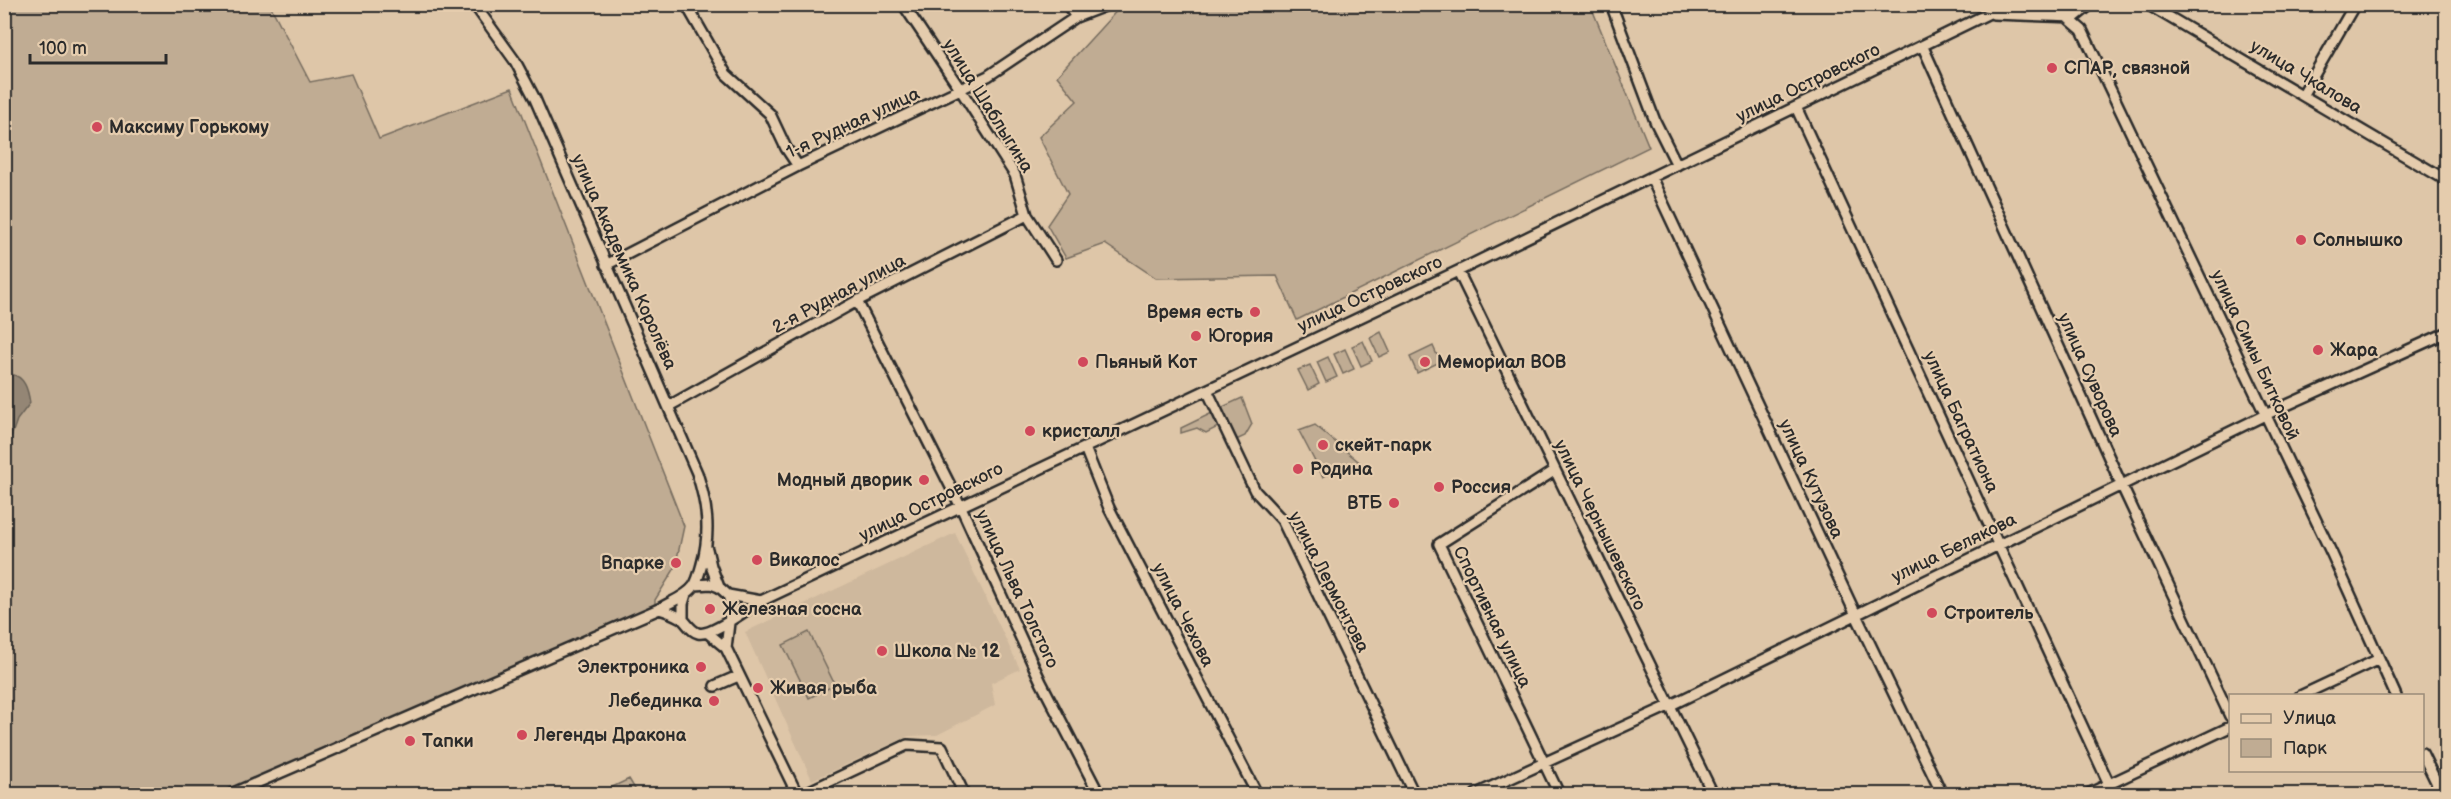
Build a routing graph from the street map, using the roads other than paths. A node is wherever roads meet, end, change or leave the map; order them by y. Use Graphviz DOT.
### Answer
graph roads {
  1 [pos="474,4"];
  2 [pos="686,4"];
  3 [pos="903,4"];
  4 [pos="1067,4"];
  5 [pos="1110,4"];
  6 [pos="1611,4"];
  7 [pos="2008,4"];
  8 [pos="2054,4"];
  9 [pos="2091,4"];
  10 [pos="2147,4"];
  11 [pos="2355,4"];
  12 [pos="2083,13"];
  13 [pos="1993,14"];
  14 [pos="1076,17"];
  15 [pos="2065,17"];
  16 [pos="2082,30"];
  17 [pos="1923,47"];
  18 [pos="960,88"];
  19 [pos="2303,94"];
  20 [pos="1796,107"];
  21 [pos="1677,165"];
  22 [pos="798,166"];
  23 [pos="1651,177"];
  24 [pos="2446,180"];
  25 [pos="1027,215"];
  26 [pos="1056,260"];
  27 [pos="606,265"];
  28 [pos="1458,271"];
  29 [pos="856,301"];
  30 [pos="2446,333"];
  31 [pos="1207,390"];
  32 [pos="669,406"];
  33 [pos="2265,415"];
  34 [pos="1084,448"];
  35 [pos="1554,471"];
  36 [pos="2121,484"];
  37 [pos="961,507"];
  38 [pos="2000,545"];
  39 [pos="707,546"];
  40 [pos="695,585"];
  41 [pos="719,587"];
  42 [pos="686,594"];
  43 [pos="728,595"];
  44 [pos="761,601"];
  45 [pos="659,609"];
  46 [pos="1856,615"];
  47 [pos="683,619"];
  48 [pos="728,620"];
  49 [pos="708,633"];
  50 [pos="726,648"];
  51 [pos="2379,659"];
  52 [pos="738,676"];
  53 [pos="715,686"];
  54 [pos="2304,694"];
  55 [pos="2395,694"];
  56 [pos="1671,705"];
  57 [pos="2229,714"];
  58 [pos="2229,727"];
  59 [pos="2424,757"];
  60 [pos="1545,764"];
  61 [pos="2109,784"];
  62 [pos="231,795"];
  63 [pos="797,795"];
  64 [pos="803,795"];
  65 [pos="963,795"];
  66 [pos="1099,795"];
  67 [pos="1257,795"];
  68 [pos="1414,795"];
  69 [pos="1476,795"];
  70 [pos="1559,795"];
  71 [pos="1713,795"];
  72 [pos="1942,795"];
  73 [pos="2088,795"];
  74 [pos="2442,795"];
  1 -- 27 [label="street, улица Академика Королёва"];
  2 -- 22 [label="street"];
  3 -- 18 [label="street, улица Шаблыгина"];
  4 -- 14 [label="street"];
  5 -- 14 [label="street, 1-я Рудная улица"];
  6 -- 21 [label="street"];
  7 -- 13 [label="street, улица Островского"];
  8 -- 15 [label="street"];
  9 -- 12 [label="street"];
  10 -- 19 [label="street, улица Чкалова"];
  11 -- 19 [label="street"];
  12 -- 15 [label="street, улица Островского"];
  12 -- 16 [label="street"];
  13 -- 15 [label="street, улица Островского"];
  13 -- 17 [label="street, улица Островского"];
  14 -- 18 [label="street, 1-я Рудная улица"];
  15 -- 16 [label="street"];
  16 -- 33 [label="street, улица Симы Битковой"];
  17 -- 20 [label="street, улица Островского"];
  17 -- 36 [label="street, улица Суворова"];
  18 -- 22 [label="street, 1-я Рудная улица"];
  18 -- 25 [label="street, улица Шаблыгина"];
  19 -- 24 [label="street, улица Чкалова"];
  20 -- 21 [label="street, улица Островского"];
  20 -- 38 [label="street, улица Багратиона"];
  21 -- 23 [label="street, улица Островского"];
  22 -- 27 [label="street, 1-я Рудная улица"];
  23 -- 28 [label="street, улица Островского"];
  23 -- 46 [label="street, улица Кутузова"];
  25 -- 26 [label="street, улица Шаблыгина"];
  25 -- 29 [label="street, 2-я Рудная улица"];
  27 -- 32 [label="street, улица Академика Королёва"];
  28 -- 31 [label="street, улица Островского"];
  28 -- 35 [label="street, улица Чернышевского"];
  29 -- 32 [label="street, 2-я Рудная улица"];
  29 -- 37 [label="street, улица Льва Толстого"];
  30 -- 33 [label="street, улица Белякова"];
  31 -- 34 [label="street, улица Островского"];
  31 -- 68 [label="street, улица Лермонтова"];
  32 -- 39 [label="street, улица Академика Королёва"];
  33 -- 36 [label="street, улица Белякова"];
  33 -- 51 [label="street, улица Симы Битковой"];
  34 -- 37 [label="street, улица Островского"];
  34 -- 67 [label="street, улица Чехова"];
  35 -- 56 [label="street, улица Чернышевского"];
  35 -- 60 [label="street, Спортивная улица"];
  36 -- 38 [label="street, улица Белякова"];
  36 -- 57 [label="street, улица Суворова"];
  37 -- 44 [label="street, улица Островского"];
  37 -- 66 [label="street, улица Льва Толстого"];
  38 -- 46 [label="street, улица Белякова"];
  38 -- 61 [label="street, улица Багратиона"];
  39 -- 40 [label="street"];
  39 -- 41 [label="street"];
  40 -- 41 [label="street"];
  40 -- 42 [label="street"];
  41 -- 43 [label="street"];
  42 -- 45 [label="street"];
  42 -- 47 [label="street"];
  43 -- 44 [label="street"];
  43 -- 48 [label="street"];
  44 -- 48 [label="street, улица Островского"];
  45 -- 47 [label="street"];
  45 -- 62 [label="street"];
  46 -- 56 [label="street, улица Белякова"];
  46 -- 72 [label="street, улица Кутузова"];
  47 -- 49 [label="street"];
  48 -- 49 [label="street"];
  48 -- 50 [label="street"];
  49 -- 50 [label="street"];
  50 -- 52 [label="street"];
  51 -- 54 [label="street"];
  51 -- 55 [label="street, улица Симы Битковой"];
  52 -- 53 [label="street"];
  52 -- 63 [label="street"];
  56 -- 60 [label="street, улица Белякова"];
  56 -- 71 [label="street, улица Чернышевского"];
  58 -- 61 [label="street"];
  59 -- 74 [label="street"];
  60 -- 69 [label="street, улица Белякова"];
  60 -- 70 [label="street, Спортивная улица"];
  61 -- 73 [label="street"];
  64 -- 65 [label="street"];
}
